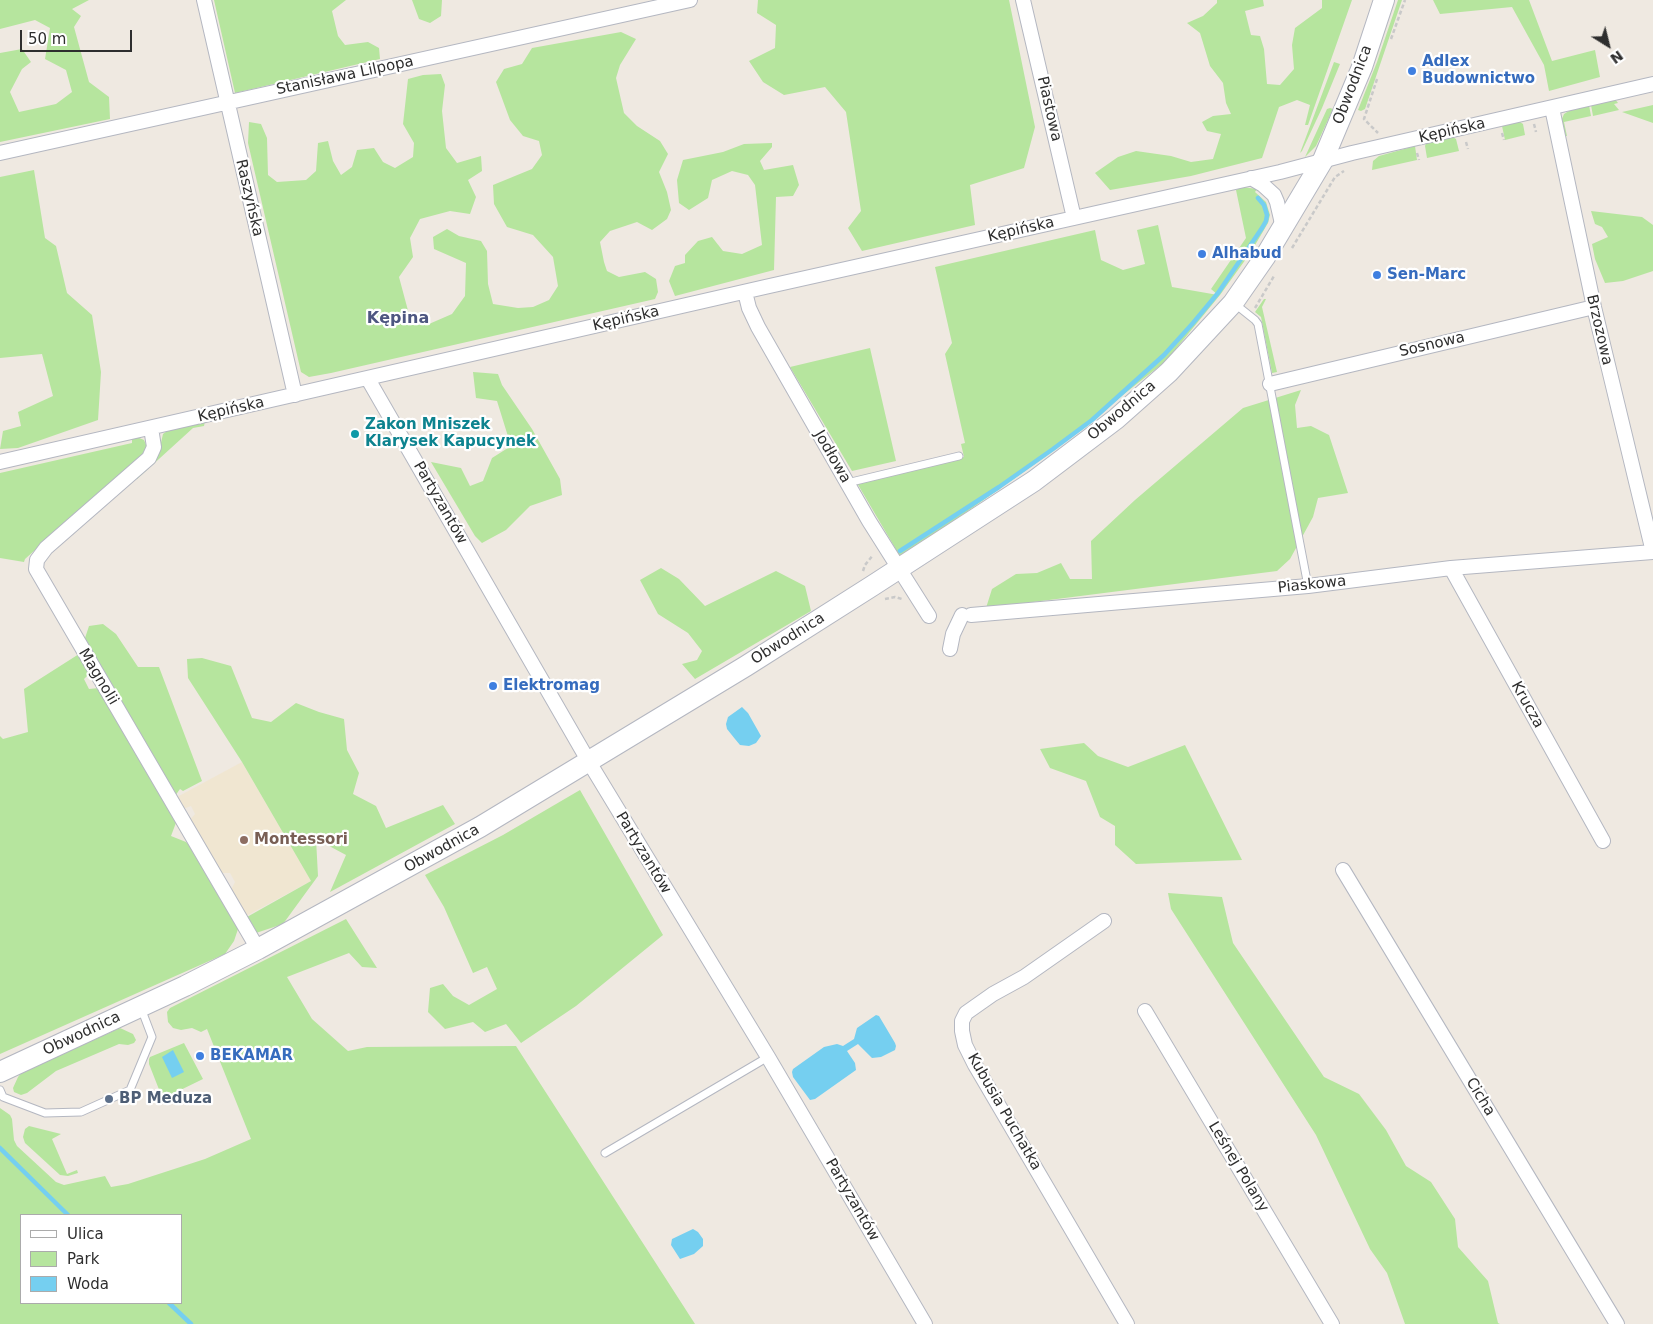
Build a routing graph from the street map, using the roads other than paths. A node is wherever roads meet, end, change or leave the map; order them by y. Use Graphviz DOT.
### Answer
graph roads {
  1 [pos="204,0"];
  2 [pos="690,0"];
  3 [pos="1023,0"];
  4 [pos="1384,0"];
  5 [pos="1653,84"];
  6 [pos="227,102"];
  7 [pos="1552,108"];
  8 [pos="0,153"];
  9 [pos="1323,160"];
  10 [pos="1251,178"];
  11 [pos="1074,218"];
  12 [pos="1283,228"];
  13 [pos="745,292"];
  14 [pos="1233,303"];
  15 [pos="1594,307"];
  16 [pos="368,379"];
  17 [pos="1270,384"];
  18 [pos="295,395"];
  19 [pos="151,428"];
  20 [pos="959,456"];
  21 [pos="0,462"];
  22 [pos="847,483"];
  23 [pos="1653,552"];
  24 [pos="1451,568"];
  25 [pos="898,570"];
  26 [pos="1308,586"];
  27 [pos="928,616"];
  28 [pos="950,649"];
  29 [pos="589,762"];
  30 [pos="1603,841"];
  31 [pos="1343,870"];
  32 [pos="1104,921"];
  33 [pos="258,950"];
  34 [pos="141,1006"];
  35 [pos="1145,1010"];
  36 [pos="768,1057"];
  37 [pos="0,1072"];
  38 [pos="0,1090"];
  39 [pos="605,1153"];
  40 [pos="924,1324"];
  41 [pos="1127,1324"];
  42 [pos="1332,1324"];
  43 [pos="1617,1324"];
  1 -- 6 [label="street, Raszyńska"];
  2 -- 6 [label="street, Stanisława Lilpopa"];
  3 -- 11 [label="street, Piastowa"];
  4 -- 9 [label="main road, Obwodnica"];
  5 -- 7 [label="street, Kępińska"];
  6 -- 8 [label="street, Stanisława Lilpopa"];
  6 -- 18 [label="street, Raszyńska"];
  7 -- 9 [label="street, Kępińska"];
  7 -- 15 [label="street, Brzozowa"];
  9 -- 10 [label="street, Kępińska"];
  9 -- 12 [label="main road, Obwodnica"];
  10 -- 11 [label="street, Kępińska"];
  10 -- 12 [label="street"];
  11 -- 13 [label="street, Kępińska"];
  12 -- 14 [label="main road, Obwodnica"];
  13 -- 16 [label="street, Kępińska"];
  13 -- 22 [label="street, Jodłowa"];
  14 -- 17 [label="lane"];
  14 -- 25 [label="main road, Obwodnica"];
  15 -- 17 [label="street, Sosnowa"];
  15 -- 23 [label="street, Brzozowa"];
  16 -- 18 [label="street, Kępińska"];
  16 -- 29 [label="street, Partyzantów"];
  17 -- 26 [label="lane"];
  18 -- 19 [label="street, Kępińska"];
  19 -- 21 [label="street, Kępińska"];
  19 -- 33 [label="street, Magnolii"];
  20 -- 22 [label="lane"];
  22 -- 25 [label="street, Jodłowa"];
  23 -- 24 [label="street, Piaskowa"];
  24 -- 26 [label="street, Piaskowa"];
  24 -- 30 [label="street, Krucza"];
  25 -- 27 [label="street, Jodłowa"];
  25 -- 29 [label="main road, Obwodnica"];
  26 -- 28 [label="street, Piaskowa"];
  29 -- 33 [label="main road, Obwodnica"];
  29 -- 36 [label="street, Partyzantów"];
  31 -- 43 [label="street, Cicha"];
  32 -- 41 [label="street, Kubusia Puchatka"];
  33 -- 34 [label="main road, Obwodnica"];
  34 -- 37 [label="main road, Obwodnica"];
  34 -- 38 [label="lane"];
  35 -- 42 [label="street, Leśnej Polany"];
  36 -- 39 [label="lane"];
  36 -- 40 [label="street, Partyzantów"];
}
